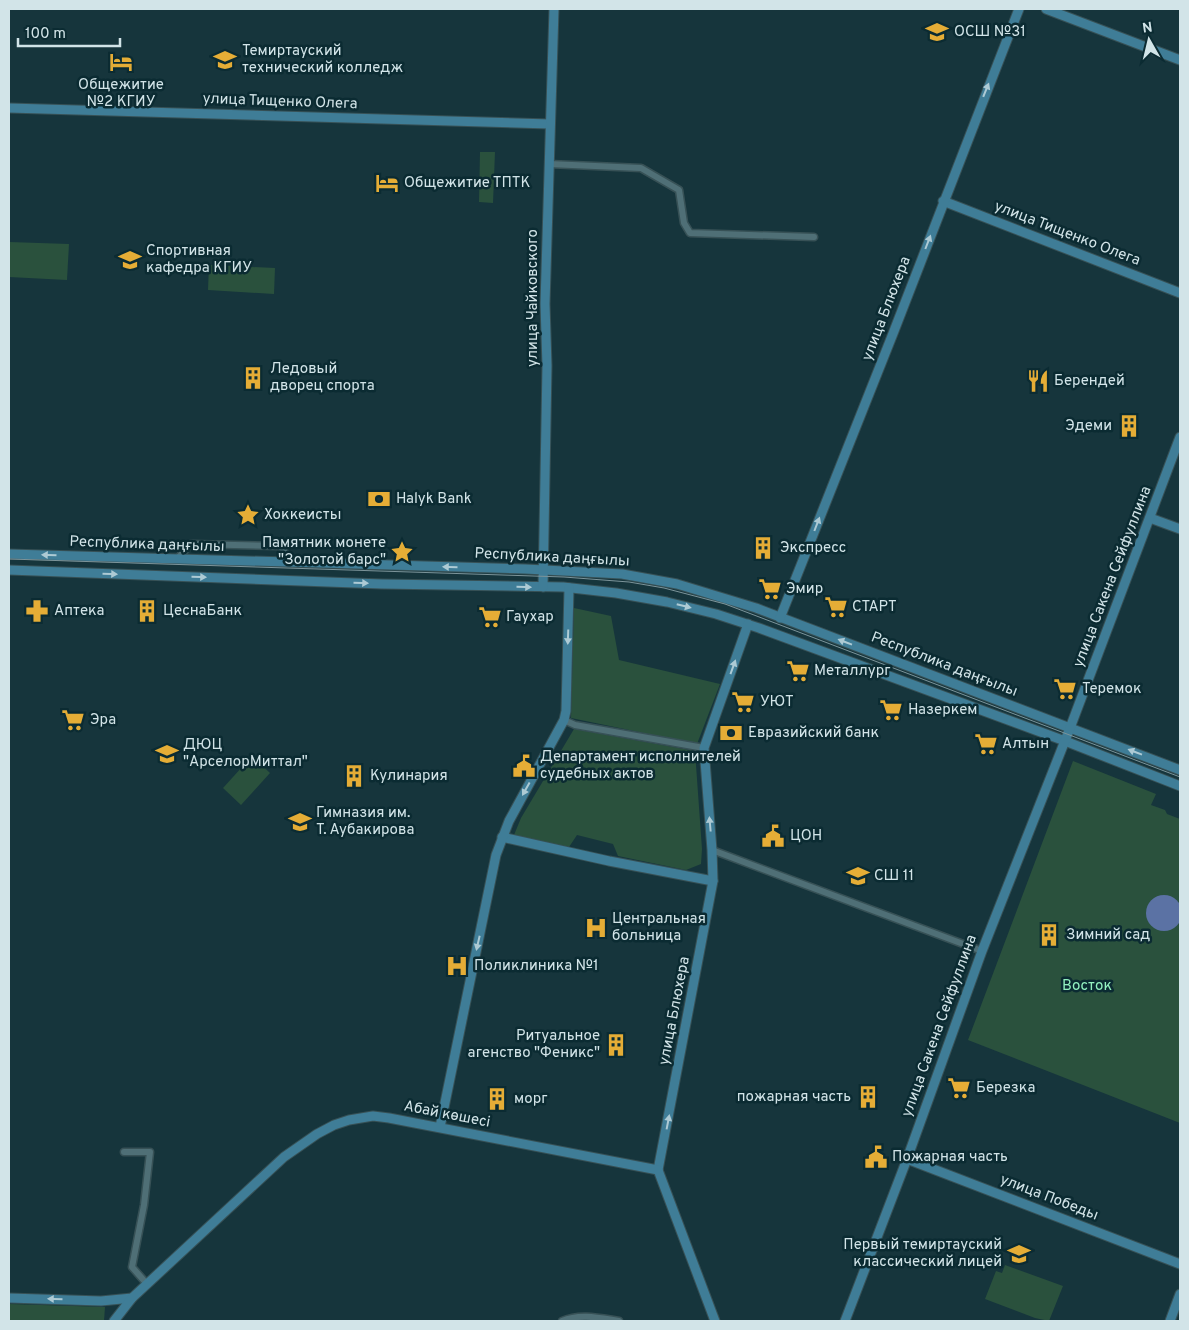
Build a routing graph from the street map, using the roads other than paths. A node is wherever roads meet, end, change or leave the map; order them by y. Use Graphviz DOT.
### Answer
graph roads {
  1 [pos="554,9"];
  2 [pos="1018,9"];
  3 [pos="1046,9"];
  4 [pos="1180,60"];
  5 [pos="9,108"];
  6 [pos="550,124"];
  7 [pos="549,164"];
  8 [pos="943,201"];
  9 [pos="814,237"];
  10 [pos="1180,293"];
  11 [pos="1180,437"];
  12 [pos="1150,518"];
  13 [pos="1180,529"];
  14 [pos="9,554"];
  15 [pos="177,560"];
  16 [pos="294,563"];
  17 [pos="544,569"];
  18 [pos="9,570"];
  19 [pos="543,587"];
  20 [pos="570,588"];
  21 [pos="780,618"];
  22 [pos="748,624"];
  23 [pos="564,720"];
  24 [pos="1070,728"];
  25 [pos="1065,741"];
  26 [pos="704,748"];
  27 [pos="1180,770"];
  28 [pos="1180,786"];
  29 [pos="502,837"];
  30 [pos="712,850"];
  31 [pos="713,881"];
  32 [pos="982,951"];
  33 [pos="440,1127"];
  34 [pos="124,1152"];
  35 [pos="906,1159"];
  36 [pos="658,1170"];
  37 [pos="1180,1264"];
  38 [pos="147,1284"];
  39 [pos="1180,1294"];
  40 [pos="9,1298"];
  41 [pos="132,1298"];
  42 [pos="114,1321"];
  43 [pos="562,1321"];
  44 [pos="619,1321"];
  45 [pos="715,1321"];
  46 [pos="845,1321"];
  47 [pos="1170,1321"];
  1 -- 6 [label="street, улица Чайковского"];
  8 -- 2 [label="street, улица Блюхера, one-way"];
  3 -- 4 [label="street"];
  5 -- 6 [label="street, улица Тищенко Олега"];
  6 -- 7 [label="street, улица Чайковского"];
  7 -- 9 [label="street"];
  7 -- 17 [label="street, улица Чайковского"];
  8 -- 10 [label="street, улица Тищенко Олега"];
  21 -- 8 [label="street, улица Блюхера, one-way"];
  11 -- 12 [label="street, улица Сакена Сейфуллина"];
  12 -- 13 [label="street"];
  12 -- 24 [label="street, улица Сакена Сейфуллина"];
  15 -- 14 [label="street, Республика даңғылы, one-way"];
  15 -- 16 [label="street, Республика даңғылы"];
  15 -- 16 [label="street"];
  17 -- 16 [label="street, Республика даңғылы, one-way"];
  17 -- 19 [label="street, улица Чайковского"];
  17 -- 21 [label="street, Республика даңғылы"];
  18 -- 19 [label="street, Республика даңғылы, one-way"];
  19 -- 20 [label="street, Республика даңғылы"];
  20 -- 22 [label="street, Республика даңғылы, one-way"];
  20 -- 23 [label="street, one-way"];
  24 -- 21 [label="street, Республика даңғылы, one-way"];
  22 -- 25 [label="street, Республика даңғылы"];
  26 -- 22 [label="street, улица Блюхера, one-way"];
  23 -- 26 [label="street"];
  23 -- 29 [label="street, one-way"];
  24 -- 25 [label="street, улица Сакена Сейфуллина"];
  27 -- 24 [label="street, Республика даңғылы, one-way"];
  25 -- 28 [label="street, Республика даңғылы"];
  25 -- 32 [label="street, улица Сакена Сейфуллина"];
  30 -- 26 [label="street, улица Блюхера, one-way"];
  29 -- 31 [label="street"];
  29 -- 33 [label="street, one-way"];
  30 -- 31 [label="street, улица Блюхера"];
  30 -- 32 [label="street"];
  36 -- 31 [label="street, улица Блюхера, one-way"];
  32 -- 35 [label="street, улица Сакена Сейфуллина"];
  33 -- 36 [label="street, Абай көшесі"];
  33 -- 38 [label="street, Абай көшесі"];
  34 -- 38 [label="street"];
  35 -- 37 [label="street, улица Победы"];
  35 -- 46 [label="street, улица Сакена Сейфуллина"];
  36 -- 45 [label="street"];
  38 -- 41 [label="street, Абай көшесі"];
  39 -- 47 [label="street"];
  41 -- 40 [label="street, one-way"];
  41 -- 42 [label="street, Абай көшесі"];
  43 -- 44 [label="street"];
}
